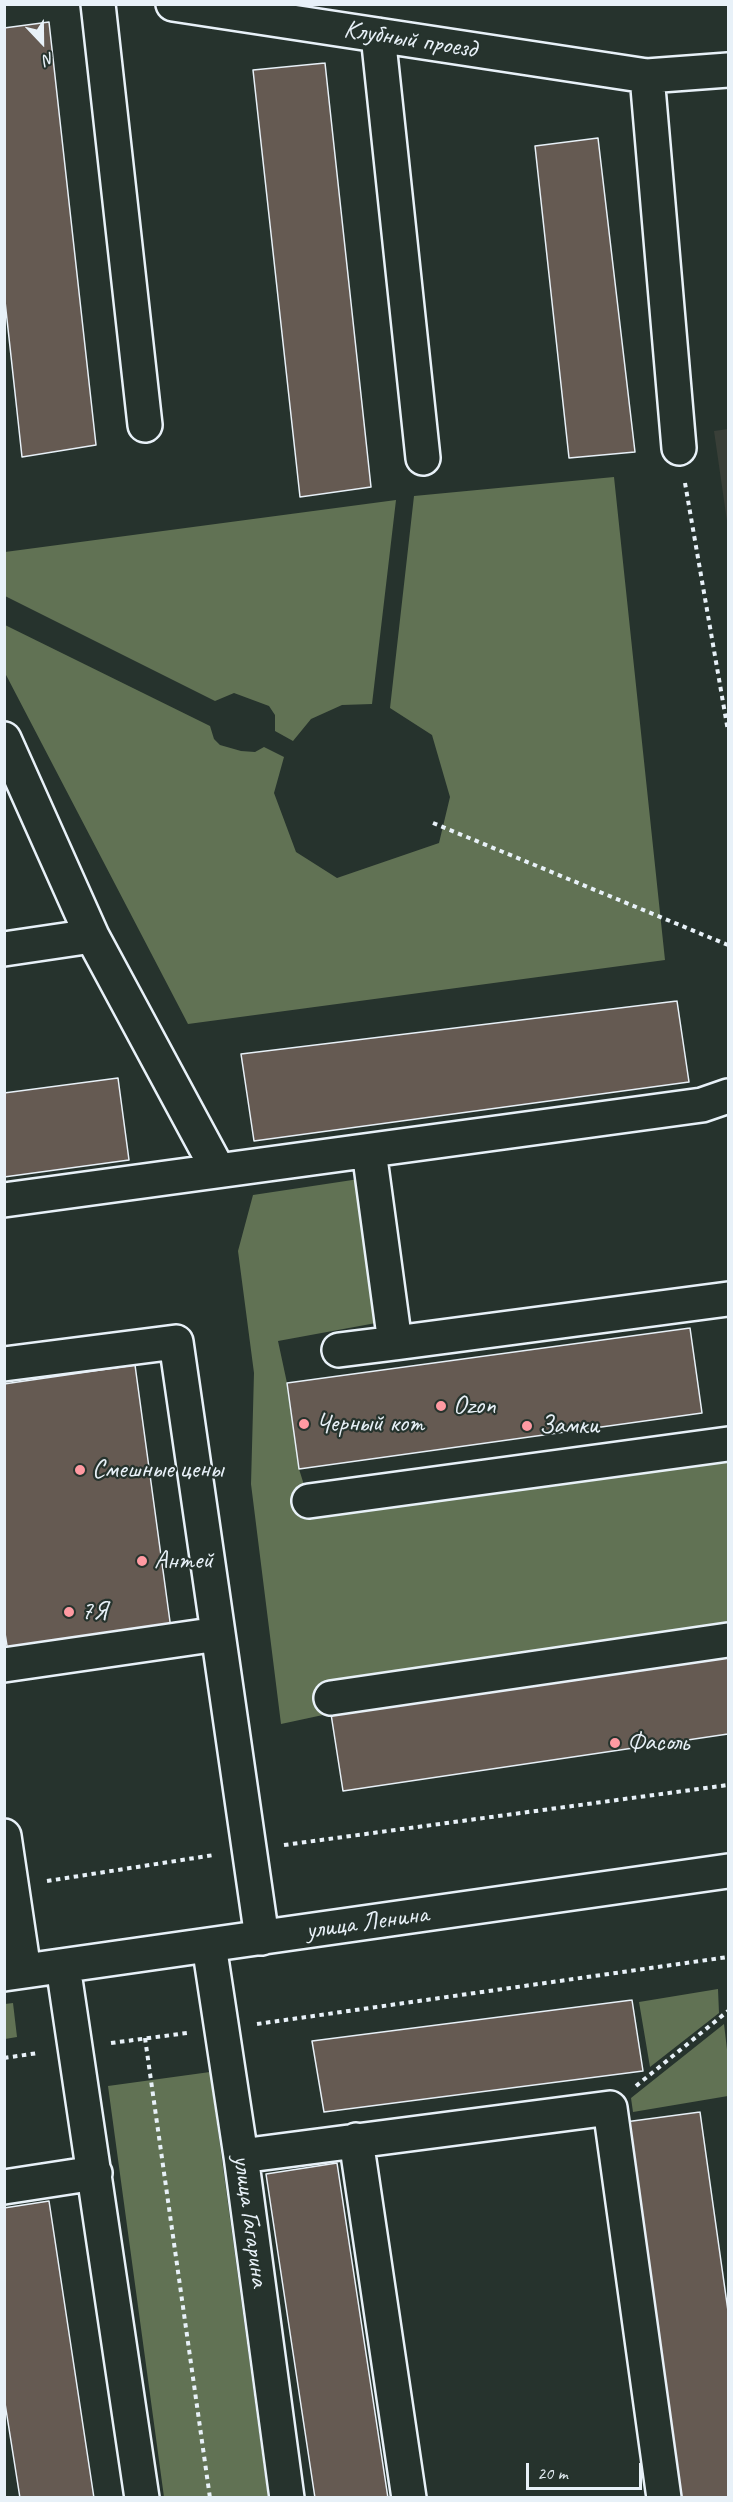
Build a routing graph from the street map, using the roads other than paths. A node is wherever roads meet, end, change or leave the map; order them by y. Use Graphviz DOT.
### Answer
graph roads {
  1 [pos="98,4"];
  2 [pos="173,4"];
  3 [pos="293,13"];
  4 [pos="378,35"];
  5 [pos="729,70"];
  6 [pos="647,76"];
  7 [pos="146,425"];
  8 [pos="679,448"];
  9 [pos="423,458"];
  10 [pos="4,739"];
  11 [pos="92,936"];
  12 [pos="4,949"];
  13 [pos="729,1096"];
  14 [pos="369,1151"];
  15 [pos="218,1170"];
  16 [pos="4,1200"];
  17 [pos="729,1299"];
  18 [pos="395,1343"];
  19 [pos="339,1350"];
  20 [pos="4,1364"];
  21 [pos="729,1444"];
  22 [pos="309,1501"];
  23 [pos="218,1634"];
  24 [pos="729,1640"];
  25 [pos="4,1665"];
  26 [pos="331,1698"];
  27 [pos="4,1836"];
  28 [pos="729,1870"];
  29 [pos="262,1938"];
  30 [pos="209,1945"];
  31 [pos="63,1966"];
  32 [pos="14,1973"];
  33 [pos="356,2140"];
  34 [pos="241,2156"];
  35 [pos="94,2173"];
  36 [pos="4,2187"];
  37 [pos="142,2498"];
  38 [pos="287,2498"];
  39 [pos="409,2498"];
  40 [pos="664,2498"];
  1 -- 7 [label="street"];
  2 -- 3 [label="street, Клубный проезд"];
  3 -- 4 [label="street, Клубный проезд"];
  4 -- 6 [label="street, Клубный проезд"];
  4 -- 9 [label="street"];
  5 -- 6 [label="street, Клубный проезд"];
  6 -- 8 [label="street"];
  10 -- 11 [label="street"];
  11 -- 12 [label="street"];
  11 -- 15 [label="street"];
  13 -- 14 [label="street"];
  14 -- 15 [label="street"];
  14 -- 18 [label="street"];
  15 -- 16 [label="street"];
  17 -- 18 [label="street"];
  18 -- 19 [label="street"];
  20 -- 23 [label="street"];
  21 -- 22 [label="street"];
  23 -- 25 [label="street"];
  23 -- 29 [label="street"];
  24 -- 26 [label="street"];
  27 -- 32 [label="street"];
  28 -- 29 [label="street, улица Ленина"];
  29 -- 30 [label="street, улица Ленина"];
  30 -- 31 [label="street, улица Ленина"];
  30 -- 34 [label="street, улица Гагарина"];
  31 -- 32 [label="street, улица Ленина"];
  31 -- 35 [label="street"];
  33 -- 34 [label="street"];
  33 -- 39 [label="street"];
  33 -- 40 [label="street"];
  34 -- 38 [label="street, улица Гагарина"];
  35 -- 36 [label="street"];
  35 -- 37 [label="street"];
}
